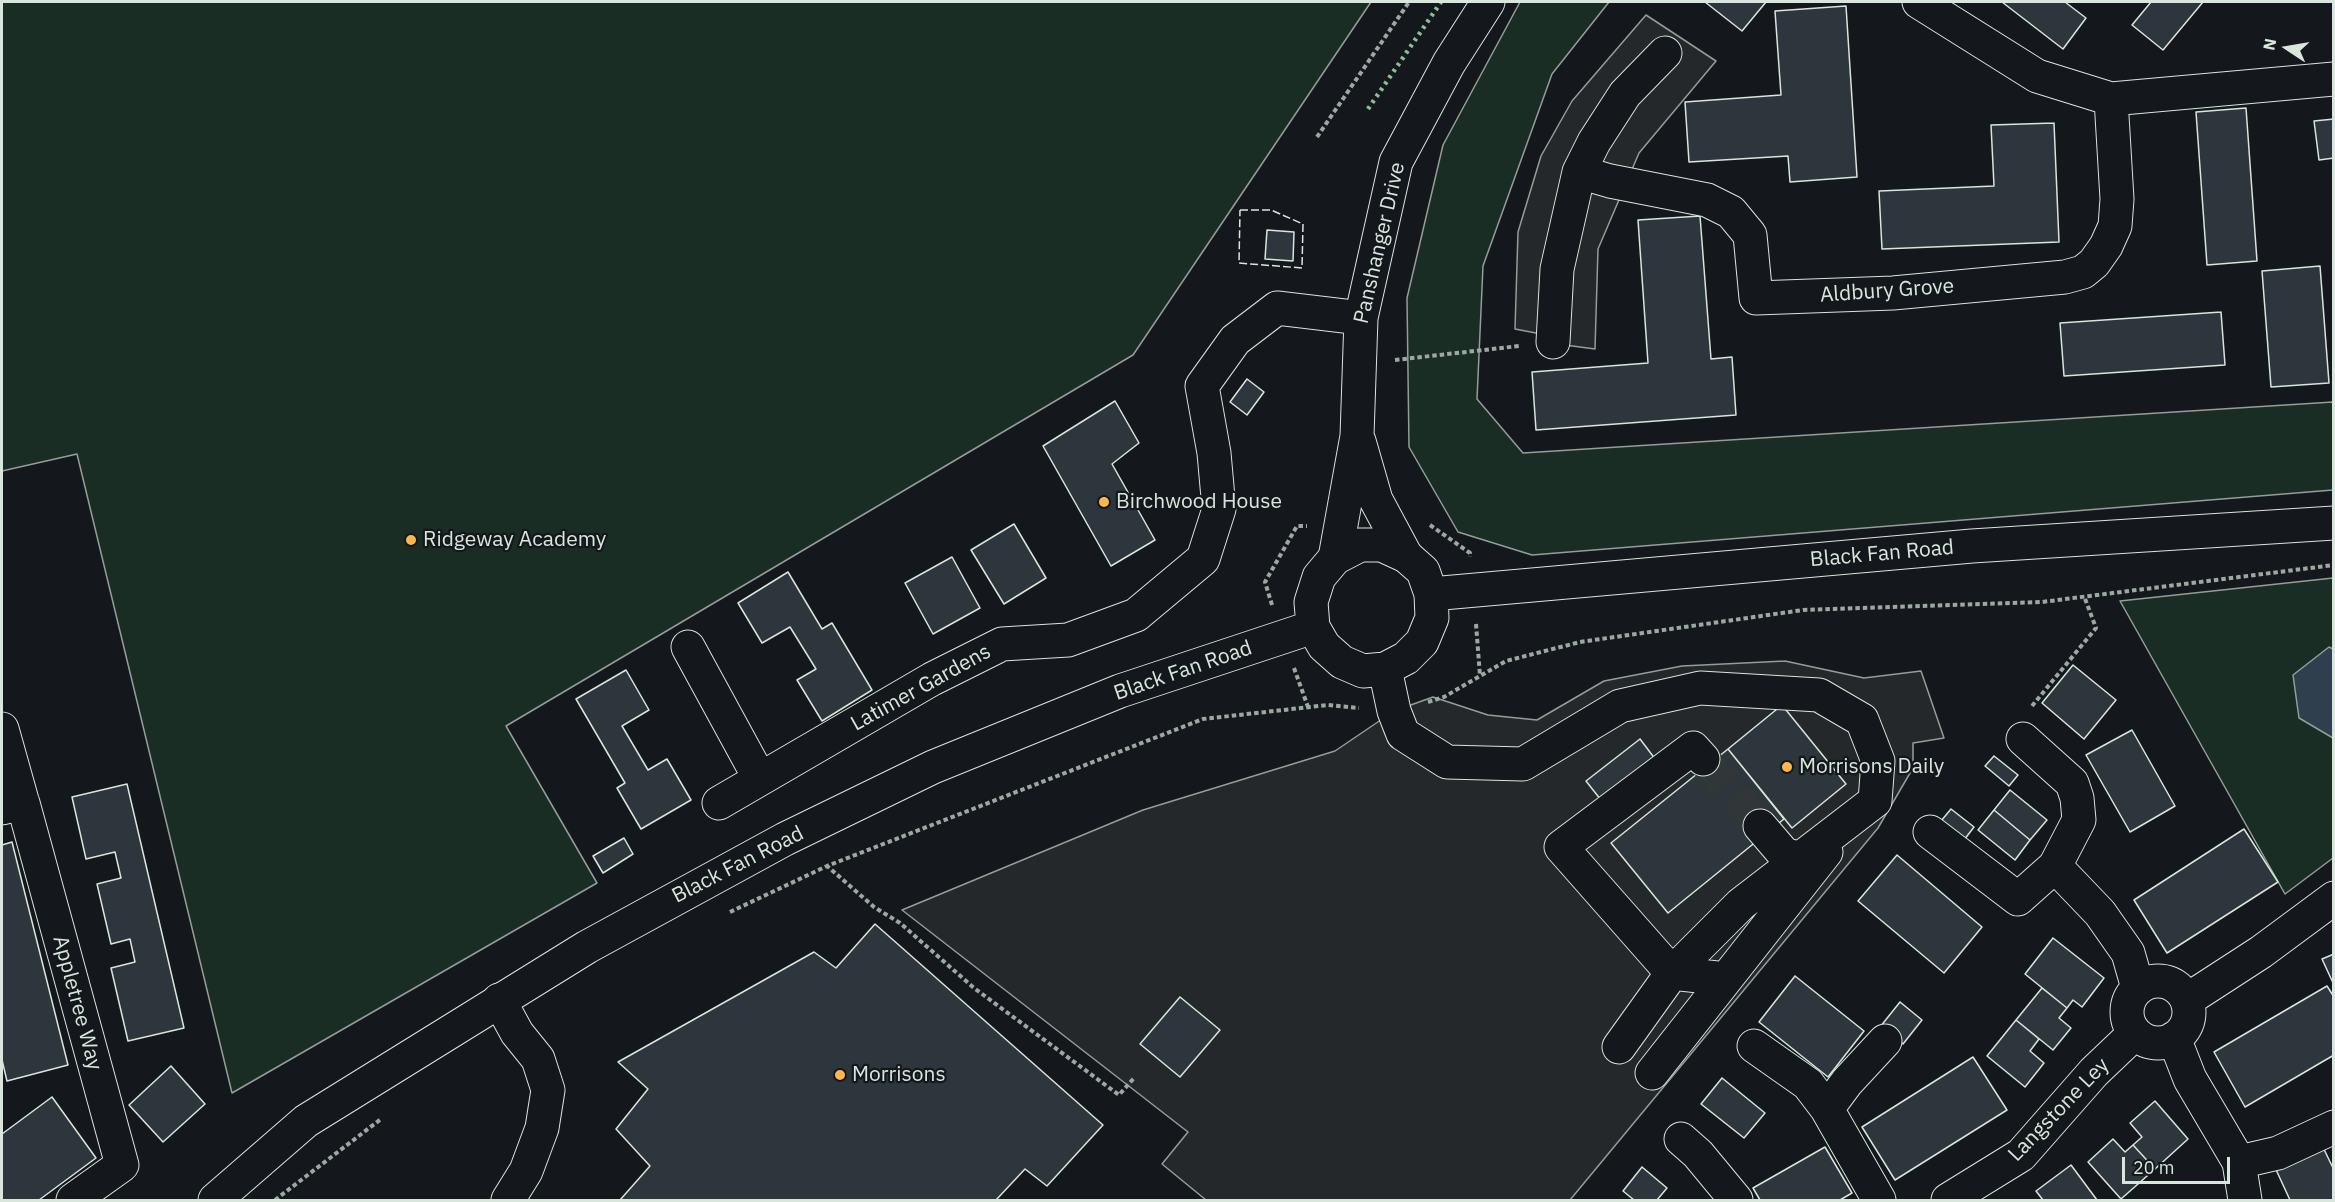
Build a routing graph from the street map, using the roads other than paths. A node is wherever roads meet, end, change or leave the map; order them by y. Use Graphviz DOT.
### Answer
graph roads {
  1 [pos="1488,2"];
  2 [pos="1919,2"];
  3 [pos="1665,52"];
  4 [pos="2334,79"];
  5 [pos="2111,99"];
  6 [pos="1579,172"];
  7 [pos="1361,318"];
  8 [pos="1553,342"];
  9 [pos="1357,436"];
  10 [pos="2334,523"];
  11 [pos="1406,556"];
  12 [pos="1335,558"];
  13 [pos="1431,594"];
  14 [pos="1298,632"];
  15 [pos="688,647"];
  16 [pos="1385,669"];
  17 [pos="2,729"];
  18 [pos="2023,739"];
  19 [pos="1703,759"];
  20 [pos="760,779"];
  21 [pos="719,803"];
  22 [pos="12,806"];
  23 [pos="1855,816"];
  24 [pos="1760,826"];
  25 [pos="1930,832"];
  26 [pos="1798,858"];
  27 [pos="2055,866"];
  28 [pos="2334,898"];
  29 [pos="1672,973"];
  30 [pos="1726,979"];
  31 [pos="2138,988"];
  32 [pos="499,1000"];
  33 [pos="2187,1000"];
  34 [pos="2135,1033"];
  35 [pos="2174,1038"];
  36 [pos="1885,1041"];
  37 [pos="1754,1046"];
  38 [pos="1619,1047"];
  39 [pos="1652,1073"];
  40 [pos="1827,1109"];
  41 [pos="2334,1127"];
  42 [pos="1681,1139"];
  43 [pos="2239,1162"];
  44 [pos="73,1200"];
  45 [pos="215,1200"];
  46 [pos="508,1200"];
  47 [pos="1736,1200"];
  48 [pos="1879,1200"];
  49 [pos="1948,1200"];
  50 [pos="2245,1200"];
  1 -- 7 [label="street, Panshanger Drive"];
  2 -- 5 [label="street"];
  3 -- 6 [label="street"];
  4 -- 5 [label="street"];
  5 -- 6 [label="street, Aldbury Grove"];
  6 -- 8 [label="street"];
  7 -- 9 [label="street, Panshanger Drive"];
  7 -- 20 [label="street, Latimer Gardens"];
  9 -- 11 [label="street, Panshanger Drive"];
  9 -- 12 [label="street, Panshanger Drive"];
  10 -- 13 [label="street, Black Fan Road"];
  11 -- 12 [label="street"];
  11 -- 13 [label="street"];
  12 -- 14 [label="street"];
  13 -- 16 [label="street"];
  14 -- 16 [label="street"];
  14 -- 32 [label="street, Black Fan Road"];
  15 -- 20 [label="street"];
  16 -- 23 [label="street"];
  17 -- 22 [label="street"];
  18 -- 27 [label="street"];
  19 -- 29 [label="street"];
  20 -- 21 [label="street, Latimer Gardens"];
  22 -- 44 [label="street, Appletree Way"];
  23 -- 26 [label="street"];
  23 -- 30 [label="street"];
  24 -- 26 [label="street"];
  25 -- 27 [label="street"];
  26 -- 29 [label="street"];
  27 -- 31 [label="street"];
  28 -- 33 [label="street"];
  29 -- 30 [label="street"];
  29 -- 38 [label="street"];
  30 -- 39 [label="street"];
  31 -- 33 [label="street"];
  31 -- 34 [label="street"];
  32 -- 45 [label="street, Black Fan Road"];
  32 -- 46 [label="street"];
  33 -- 35 [label="street"];
  34 -- 35 [label="street"];
  34 -- 49 [label="street, Langstone Ley"];
  35 -- 43 [label="street"];
  36 -- 40 [label="street"];
  37 -- 40 [label="street"];
  40 -- 48 [label="street"];
  41 -- 43 [label="street"];
  42 -- 47 [label="street"];
  43 -- 50 [label="street"];
}
